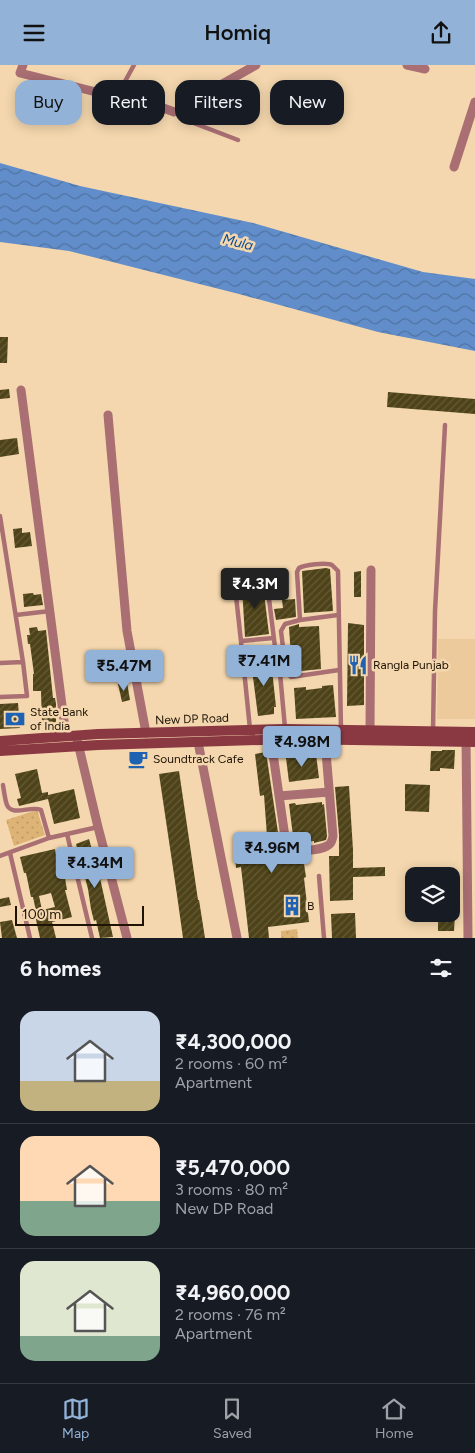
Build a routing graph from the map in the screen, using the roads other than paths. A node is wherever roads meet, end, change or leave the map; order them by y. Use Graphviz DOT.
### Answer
graph roads {
  1 [pos="23,65"];
  2 [pos="134,65"];
  3 [pos="256,65"];
  4 [pos="407,65"];
  5 [pos="425,69"];
  6 [pos="126,80"];
  7 [pos="229,80"];
  8 [pos="92,91"];
  9 [pos="475,102"];
  10 [pos="199,125"];
  11 [pos="238,140"];
  12 [pos="454,167"];
  13 [pos="21,390"];
  14 [pos="108,415"];
  15 [pos="445,425"];
  16 [pos="0,516"];
  17 [pos="371,570"];
  18 [pos="50,611"];
  19 [pos="16,615"];
  20 [pos="338,615"];
  21 [pos="300,620"];
  22 [pos="274,638"];
  23 [pos="241,641"];
  24 [pos="243,659"];
  25 [pos="23,662"];
  26 [pos="0,663"];
  27 [pos="339,670"];
  28 [pos="280,673"];
  29 [pos="0,697"];
  30 [pos="285,729"];
  31 [pos="250,730"];
  32 [pos="341,730"];
  33 [pos="370,731"];
  34 [pos="432,731"];
  35 [pos="146,733"];
  36 [pos="66,737"];
  37 [pos="470,737"];
  38 [pos="271,740"];
  39 [pos="325,740"];
  40 [pos="0,741"];
  41 [pos="78,741"];
  42 [pos="198,743"];
  43 [pos="0,751"];
  44 [pos="3,785"];
  45 [pos="329,792"];
  46 [pos="279,796"];
  47 [pos="98,827"];
  48 [pos="67,834"];
  49 [pos="49,838"];
  50 [pos="10,853"];
  51 [pos="0,856"];
  52 [pos="319,877"];
  53 [pos="30,938"];
  54 [pos="92,938"];
  55 [pos="126,938"];
  56 [pos="237,938"];
  57 [pos="324,938"];
  58 [pos="468,938"];
  1 -- 8 [label="street"];
  2 -- 6 [label="lane"];
  3 -- 7 [label="street"];
  4 -- 5 [label="street"];
  9 -- 12 [label="street"];
  10 -- 11 [label="lane"];
  13 -- 18 [label="street"];
  14 -- 35 [label="street"];
  15 -- 34 [label="lane"];
  16 -- 19 [label="lane"];
  17 -- 33 [label="street"];
  18 -- 19 [label="lane"];
  18 -- 36 [label="street"];
  19 -- 25 [label="lane"];
  20 -- 21 [label="lane"];
  20 -- 21 [label="lane"];
  20 -- 27 [label="lane"];
  21 -- 27 [label="lane"];
  22 -- 23 [label="lane"];
  22 -- 23 [label="lane"];
  22 -- 24 [label="lane"];
  23 -- 24 [label="lane"];
  24 -- 31 [label="lane"];
  25 -- 26 [label="lane"];
  25 -- 29 [label="lane"];
  27 -- 32 [label="lane"];
  28 -- 30 [label="lane"];
  30 -- 31 [label="main road, New DP Road"];
  30 -- 32 [label="main road, New DP Road"];
  31 -- 35 [label="main road, New DP Road"];
  32 -- 33 [label="main road, New DP Road"];
  33 -- 34 [label="main road, New DP Road"];
  34 -- 37 [label="main road, New DP Road"];
  35 -- 41 [label="main road, New DP Road"];
  36 -- 40 [label="main road, New DP Road"];
  36 -- 41 [label="main road, New DP Road"];
  37 -- 39 [label="main road, New DP Road"];
  37 -- 58 [label="street"];
  38 -- 39 [label="main road, New DP Road"];
  38 -- 42 [label="main road, New DP Road"];
  38 -- 46 [label="street"];
  39 -- 45 [label="street"];
  41 -- 42 [label="main road, New DP Road"];
  41 -- 43 [label="main road, New DP Road"];
  41 -- 47 [label="street"];
  42 -- 56 [label="street"];
  44 -- 49 [label="lane"];
  45 -- 46 [label="street"];
  45 -- 46 [label="street"];
  47 -- 48 [label="lane"];
  47 -- 55 [label="street"];
  48 -- 49 [label="lane"];
  48 -- 54 [label="lane"];
  49 -- 50 [label="lane"];
  50 -- 51 [label="lane"];
  50 -- 53 [label="lane"];
  52 -- 57 [label="lane"];
}
